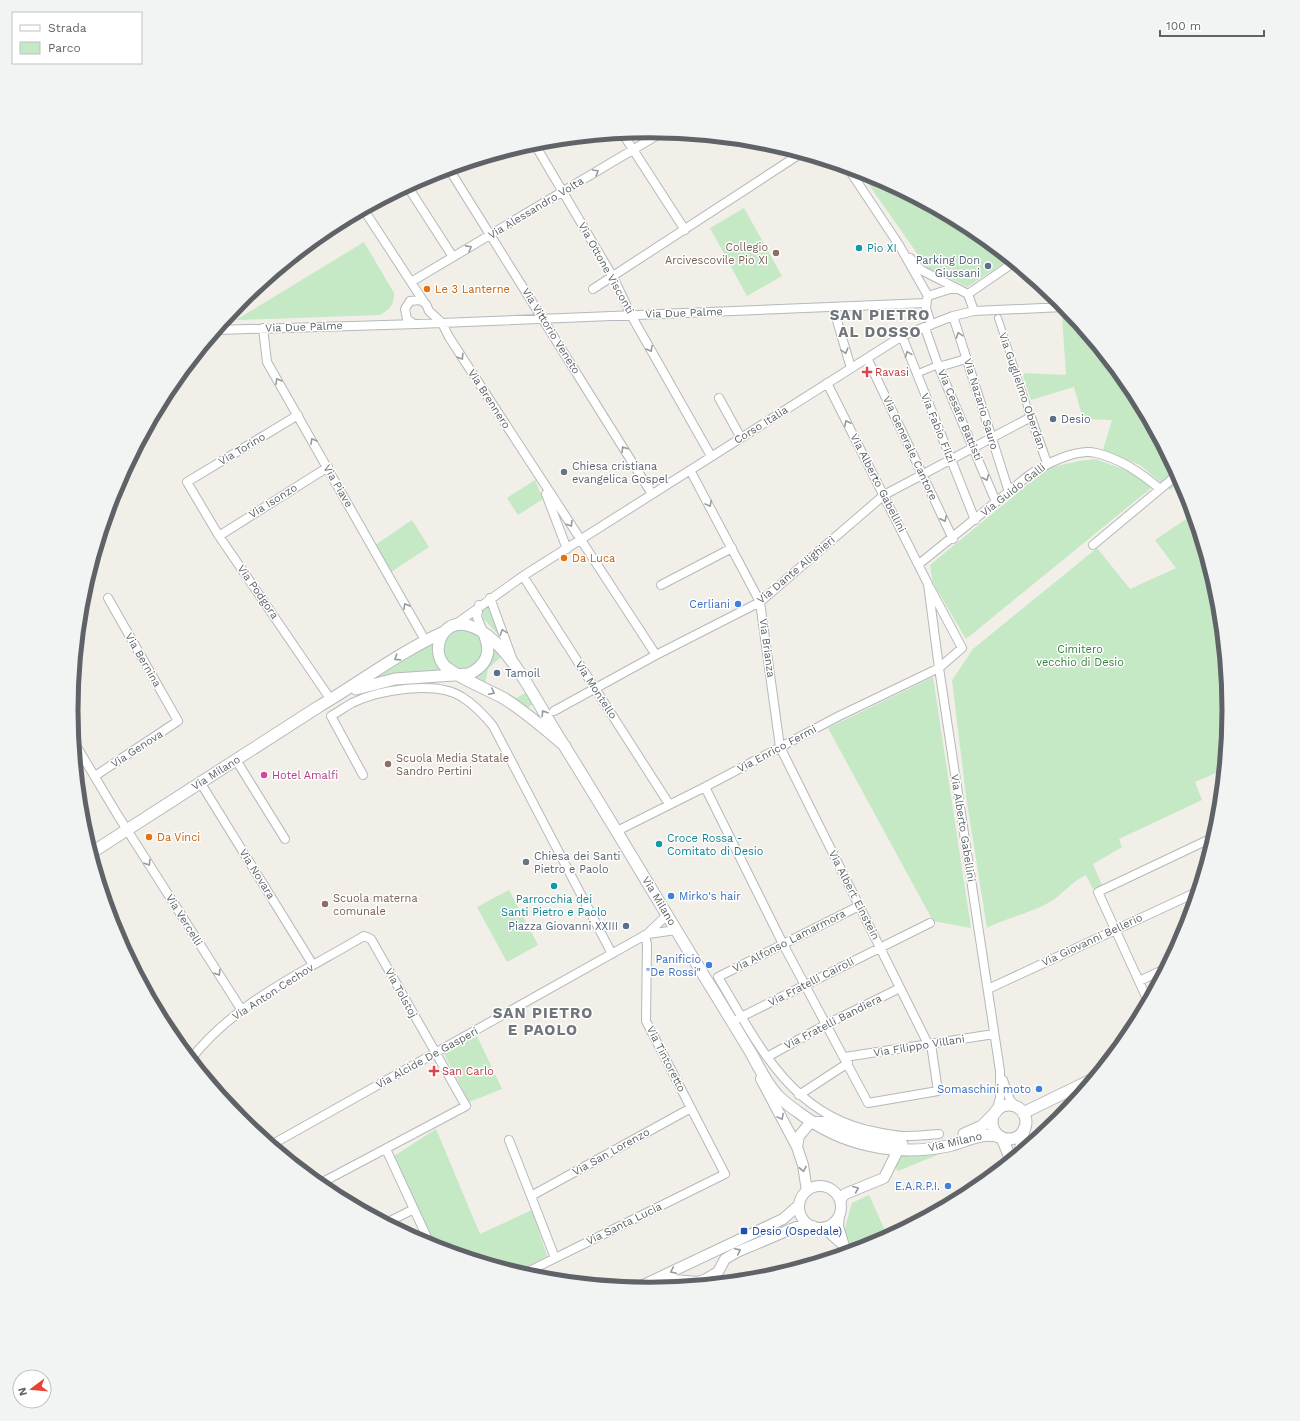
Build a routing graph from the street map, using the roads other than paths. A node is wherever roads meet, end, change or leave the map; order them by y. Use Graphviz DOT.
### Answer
graph roads {
  1 [pos="653,138"];
  2 [pos="626,139"];
  3 [pos="537,149"];
  4 [pos="633,150"];
  5 [pos="795,157"];
  6 [pos="452,174"];
  7 [pos="853,176"];
  8 [pos="411,191"];
  9 [pos="562,192"];
  10 [pos="366,214"];
  11 [pos="685,230"];
  12 [pos="491,235"];
  13 [pos="899,245"];
  14 [pos="453,257"];
  15 [pos="1009,266"];
  16 [pos="613,277"];
  17 [pos="413,285"];
  18 [pos="593,289"];
  19 [pos="959,289"];
  20 [pos="968,294"];
  21 [pos="927,300"];
  22 [pos="410,302"];
  23 [pos="424,302"];
  24 [pos="1055,307"];
  25 [pos="833,308"];
  26 [pos="430,311"];
  27 [pos="974,312"];
  28 [pos="405,315"];
  29 [pos="631,315"];
  30 [pos="953,316"];
  31 [pos="544,318"];
  32 [pos="998,318"];
  33 [pos="442,323"];
  34 [pos="391,324"];
  35 [pos="417,324"];
  36 [pos="928,326"];
  37 [pos="263,328"];
  38 [pos="223,330"];
  39 [pos="902,336"];
  40 [pos="867,358"];
  41 [pos="966,359"];
  42 [pos="938,365"];
  43 [pos="850,368"];
  44 [pos="916,374"];
  45 [pos="827,383"];
  46 [pos="719,398"];
  47 [pos="1028,409"];
  48 [pos="298,415"];
  49 [pos="1031,417"];
  50 [pos="741,438"];
  51 [pos="991,439"];
  52 [pos="973,449"];
  53 [pos="712,456"];
  54 [pos="952,460"];
  55 [pos="1047,463"];
  56 [pos="328,467"];
  57 [pos="690,470"];
  58 [pos="539,474"];
  59 [pos="923,474"];
  60 [pos="1172,479"];
  61 [pos="187,482"];
  62 [pos="1160,489"];
  63 [pos="1009,492"];
  64 [pos="652,494"];
  65 [pos="884,495"];
  66 [pos="996,502"];
  67 [pos="975,520"];
  68 [pos="219,536"];
  69 [pos="952,538"];
  70 [pos="580,541"];
  71 [pos="1093,545"];
  72 [pos="732,548"];
  73 [pos="567,549"];
  74 [pos="919,564"];
  75 [pos="523,576"];
  76 [pos="928,584"];
  77 [pos="661,585"];
  78 [pos="108,598"];
  79 [pos="490,598"];
  80 [pos="760,602"];
  81 [pos="480,605"];
  82 [pos="448,629"];
  83 [pos="484,634"];
  84 [pos="425,640"];
  85 [pos="962,648"];
  86 [pos="656,654"];
  87 [pos="514,666"];
  88 [pos="939,668"];
  89 [pos="458,674"];
  90 [pos="594,688"];
  91 [pos="342,694"];
  92 [pos="331,700"];
  93 [pos="554,711"];
  94 [pos="178,721"];
  95 [pos="565,746"];
  96 [pos="780,747"];
  97 [pos="79,751"];
  98 [pos="236,760"];
  99 [pos="363,775"];
  100 [pos="95,776"];
  101 [pos="200,782"];
  102 [pos="704,787"];
  103 [pos="669,804"];
  104 [pos="127,830"];
  105 [pos="617,832"];
  106 [pos="286,839"];
  107 [pos="1207,840"];
  108 [pos="95,851"];
  109 [pos="1192,894"];
  110 [pos="859,906"];
  111 [pos="667,914"];
  112 [pos="930,923"];
  113 [pos="676,930"];
  114 [pos="1115,930"];
  115 [pos="646,935"];
  116 [pos="364,936"];
  117 [pos="784,944"];
  118 [pos="880,947"];
  119 [pos="612,954"];
  120 [pos="313,966"];
  121 [pos="1158,972"];
  122 [pos="1139,981"];
  123 [pos="806,984"];
  124 [pos="900,988"];
  125 [pos="988,989"];
  126 [pos="1146,996"];
  127 [pos="241,1009"];
  128 [pos="742,1017"];
  129 [pos="732,1021"];
  130 [pos="827,1024"];
  131 [pos="994,1034"];
  132 [pos="930,1044"];
  133 [pos="434,1053"];
  134 [pos="193,1055"];
  135 [pos="753,1057"];
  136 [pos="767,1057"];
  137 [pos="846,1060"];
  138 [pos="1000,1071"];
  139 [pos="1084,1083"];
  140 [pos="799,1095"];
  141 [pos="691,1108"];
  142 [pos="1020,1110"];
  143 [pos="996,1112"];
  144 [pos="811,1122"];
  145 [pos="826,1122"];
  146 [pos="1025,1128"];
  147 [pos="939,1134"];
  148 [pos="1000,1137"];
  149 [pos="509,1140"];
  150 [pos="873,1140"];
  151 [pos="275,1143"];
  152 [pos="1021,1145"];
  153 [pos="797,1147"];
  154 [pos="386,1149"];
  155 [pos="886,1150"];
  156 [pos="898,1150"];
  157 [pos="1009,1155"];
  158 [pos="725,1174"];
  159 [pos="325,1181"];
  160 [pos="874,1182"];
  161 [pos="807,1191"];
  162 [pos="531,1196"];
  163 [pos="840,1200"];
  164 [pos="799,1205"];
  165 [pos="414,1209"];
  166 [pos="840,1213"];
  167 [pos="391,1221"];
  168 [pos="813,1226"];
  169 [pos="823,1228"];
  170 [pos="427,1237"];
  171 [pos="843,1248"];
  172 [pos="845,1248"];
  173 [pos="555,1258"];
  174 [pos="694,1261"];
  175 [pos="531,1270"];
  176 [pos="707,1279"];
  177 [pos="694,1280"];
  178 [pos="671,1281"];
  179 [pos="650,1282"];
  1 -- 4 [label="street, Via Alessandro Volta"];
  2 -- 4 [label="street"];
  3 -- 9 [label="street, Via Ottone Visconti"];
  9 -- 4 [label="street, Via Alessandro Volta, one-way"];
  4 -- 11 [label="street"];
  5 -- 11 [label="street"];
  6 -- 12 [label="street, Via Vittorio Veneto"];
  7 -- 13 [label="street"];
  8 -- 14 [label="street"];
  9 -- 12 [label="street, Via Alessandro Volta"];
  9 -- 16 [label="street, Via Ottone Visconti"];
  10 -- 17 [label="street"];
  11 -- 16 [label="street"];
  14 -- 12 [label="street, Via Alessandro Volta, one-way"];
  12 -- 31 [label="street, Via Vittorio Veneto"];
  13 -- 19 [label="street"];
  13 -- 21 [label="street, Via Cesare Battisti"];
  14 -- 17 [label="street, Via Alessandro Volta"];
  15 -- 20 [label="street"];
  16 -- 18 [label="street"];
  16 -- 29 [label="street, Via Ottone Visconti"];
  17 -- 22 [label="street"];
  17 -- 23 [label="street"];
  19 -- 20 [label="street"];
  19 -- 21 [label="street, Via Due Palme"];
  20 -- 27 [label="street"];
  21 -- 25 [label="street, Via Due Palme"];
  21 -- 36 [label="street, Via Cesare Battisti"];
  22 -- 23 [label="street"];
  22 -- 28 [label="street"];
  23 -- 26 [label="street"];
  24 -- 27 [label="street, Corso Italia"];
  25 -- 29 [label="street, Via Due Palme"];
  25 -- 43 [label="street, one-way"];
  26 -- 33 [label="street"];
  26 -- 35 [label="street"];
  27 -- 30 [label="street, Corso Italia"];
  28 -- 34 [label="street"];
  28 -- 35 [label="street"];
  29 -- 31 [label="street, Via Due Palme"];
  29 -- 53 [label="street, Via Ottone Visconti, one-way"];
  30 -- 36 [label="street, Corso Italia"];
  41 -- 30 [label="street, Via Nazario Sauro, one-way"];
  31 -- 33 [label="street, Via Due Palme"];
  64 -- 31 [label="street, Via Vittorio Veneto, one-way"];
  32 -- 47 [label="street, Via Guglielmo Oberdan"];
  33 -- 35 [label="street, Via Due Palme"];
  33 -- 58 [label="street, Via Brennero, one-way"];
  34 -- 35 [label="street, Via Due Palme"];
  34 -- 37 [label="street, Via Due Palme"];
  36 -- 39 [label="street, Corso Italia"];
  36 -- 42 [label="street, Via Cesare Battisti"];
  37 -- 38 [label="street, Via Due Palme"];
  48 -- 37 [label="street, Via Piave, one-way"];
  39 -- 40 [label="street, Corso Italia"];
  44 -- 39 [label="street, Via Fabio Filzi, one-way"];
  40 -- 43 [label="street, Corso Italia"];
  40 -- 59 [label="street, Via Generale Cantore"];
  41 -- 42 [label="street"];
  41 -- 51 [label="street, Via Nazario Sauro"];
  42 -- 44 [label="street"];
  42 -- 52 [label="street, Via Cesare Battisti"];
  43 -- 45 [label="street, Corso Italia"];
  44 -- 54 [label="street, Via Fabio Filzi"];
  45 -- 50 [label="street, Corso Italia"];
  65 -- 45 [label="street, Via Alberto Gabellini, one-way"];
  46 -- 50 [label="street"];
  47 -- 49 [label="street, Via Guglielmo Oberdan"];
  56 -- 48 [label="street, Via Piave, one-way"];
  48 -- 61 [label="street, Via Torino"];
  49 -- 51 [label="street, Via Dante Alighieri"];
  49 -- 55 [label="street, Via Guglielmo Oberdan"];
  50 -- 53 [label="street, Corso Italia"];
  51 -- 52 [label="street, Via Dante Alighieri"];
  51 -- 63 [label="street, Via Nazario Sauro"];
  52 -- 54 [label="street, Via Dante Alighieri"];
  52 -- 66 [label="street, Via Cesare Battisti, one-way"];
  53 -- 57 [label="street, Corso Italia"];
  54 -- 59 [label="street, Via Dante Alighieri"];
  54 -- 67 [label="street, Via Fabio Filzi"];
  55 -- 62 [label="street, Via Guido Galli"];
  55 -- 63 [label="street, Via Guido Galli"];
  56 -- 68 [label="street, Via Isonzo"];
  84 -- 56 [label="street, Via Piave, one-way"];
  57 -- 64 [label="street, Corso Italia"];
  57 -- 72 [label="street, Via Brianza, one-way"];
  58 -- 70 [label="street, Via Brennero, one-way"];
  58 -- 73 [label="street, Via Brennero"];
  59 -- 65 [label="street, Via Dante Alighieri"];
  59 -- 69 [label="street, Via Generale Cantore, one-way"];
  60 -- 62 [label="street"];
  61 -- 68 [label="street, Via Podgora"];
  62 -- 71 [label="street"];
  63 -- 66 [label="street, Via Guido Galli"];
  64 -- 70 [label="street, Corso Italia"];
  65 -- 74 [label="street, Via Alberto Gabellini"];
  65 -- 80 [label="street, Via Dante Alighieri"];
  66 -- 67 [label="street, Via Guido Galli"];
  67 -- 69 [label="street, Via Guido Galli"];
  68 -- 92 [label="street, Via Podgora"];
  69 -- 74 [label="street, Via Guido Galli"];
  70 -- 73 [label="street, Corso Italia"];
  70 -- 86 [label="street, Via Brennero"];
  72 -- 77 [label="street"];
  72 -- 80 [label="street, Via Brianza"];
  73 -- 75 [label="street, Corso Italia"];
  74 -- 76 [label="street, Via Alberto Gabellini"];
  75 -- 79 [label="street, Corso Italia"];
  75 -- 90 [label="street, Via Montello"];
  76 -- 85 [label="street, Via Alberto Gabellini"];
  76 -- 88 [label="street, Via Alberto Gabellini"];
  78 -- 94 [label="street, Via Bernina"];
  79 -- 81 [label="street, Corso Italia"];
  87 -- 79 [label="street, one-way"];
  80 -- 86 [label="street, Via Dante Alighieri"];
  80 -- 96 [label="street, Via Brianza"];
  81 -- 82 [label="street, Corso Italia"];
  81 -- 83 [label="street"];
  82 -- 83 [label="main road"];
  82 -- 84 [label="main road, Via Milano"];
  82 -- 89 [label="main road"];
  83 -- 87 [label="main road, Via Milano"];
  83 -- 89 [label="main road"];
  84 -- 91 [label="main road, Via Milano, one-way"];
  85 -- 88 [label="street, Via Enrico Fermi"];
  86 -- 90 [label="street, Via Dante Alighieri"];
  95 -- 87 [label="main road, Via Milano, one-way"];
  88 -- 96 [label="street, Via Enrico Fermi"];
  88 -- 125 [label="street, Via Alberto Gabellini"];
  89 -- 91 [label="main road, Via Milano"];
  89 -- 95 [label="main road, Via Milano, one-way"];
  90 -- 93 [label="street, Via Dante Alighieri"];
  90 -- 103 [label="street, Via Montello"];
  91 -- 92 [label="main road, Via Milano"];
  92 -- 98 [label="main road, Via Milano"];
  94 -- 100 [label="street, Via Genova"];
  95 -- 105 [label="main road, Via Milano"];
  96 -- 102 [label="street, Via Enrico Fermi"];
  96 -- 110 [label="street, Via Albert Einstein"];
  97 -- 100 [label="street, Via Vercelli"];
  98 -- 101 [label="main road, Via Milano"];
  98 -- 106 [label="street"];
  99 -- 119 [label="street"];
  100 -- 104 [label="street, Via Vercelli"];
  101 -- 104 [label="main road, Via Milano"];
  101 -- 120 [label="street, Via Novara"];
  102 -- 103 [label="street, Via Enrico Fermi"];
  102 -- 117 [label="street"];
  103 -- 105 [label="street, Via Enrico Fermi"];
  104 -- 108 [label="main road, Via Milano"];
  104 -- 127 [label="street, Via Vercelli, one-way"];
  105 -- 111 [label="main road, Via Milano"];
  107 -- 114 [label="street"];
  109 -- 114 [label="street, Via Giovanni Bellerio"];
  110 -- 117 [label="street, Via Alfonso Lamarmora"];
  110 -- 118 [label="street, Via Albert Einstein"];
  111 -- 113 [label="main road, Via Milano"];
  111 -- 115 [label="street"];
  112 -- 118 [label="street, Via Fratelli Cairoli"];
  113 -- 115 [label="street"];
  113 -- 129 [label="main road, Via Milano"];
  114 -- 122 [label="street"];
  114 -- 125 [label="street, Via Giovanni Bellerio"];
  115 -- 119 [label="street, Via Alcide De Gasperi"];
  115 -- 141 [label="street, Via Tintoretto"];
  116 -- 120 [label="street, Via Anton Cechov"];
  116 -- 133 [label="street, Via Tolstoj"];
  117 -- 123 [label="street"];
  117 -- 128 [label="street, Via Alfonso Lamarmora"];
  118 -- 123 [label="street, Via Fratelli Cairoli"];
  118 -- 124 [label="street, Via Albert Einstein"];
  119 -- 133 [label="street, Via Alcide De Gasperi"];
  120 -- 127 [label="street, Via Anton Cechov"];
  121 -- 122 [label="street"];
  122 -- 126 [label="street"];
  123 -- 128 [label="street, Via Fratelli Cairoli"];
  123 -- 130 [label="street"];
  124 -- 130 [label="street, Via Fratelli Bandiera"];
  124 -- 132 [label="street, Via Albert Einstein"];
  125 -- 131 [label="street, Via Alberto Gabellini"];
  127 -- 134 [label="street, Via Anton Cechov"];
  128 -- 129 [label="street, Via Fratelli Cairoli"];
  128 -- 136 [label="street"];
  129 -- 135 [label="main road, Via Milano"];
  130 -- 136 [label="street, Via Fratelli Bandiera"];
  130 -- 137 [label="street"];
  131 -- 132 [label="street, Via Filippo Villani"];
  131 -- 138 [label="street, Via Alberto Gabellini"];
  132 -- 137 [label="street, Via Filippo Villani"];
  132 -- 137 [label="street, Via Albert Einstein"];
  133 -- 151 [label="street, Via Alcide De Gasperi"];
  133 -- 154 [label="street, Via Tolstoj"];
  135 -- 144 [label="main road, Via Milano"];
  135 -- 145 [label="main road, Via Milano"];
  135 -- 153 [label="street, Via Milano, one-way"];
  136 -- 140 [label="street"];
  137 -- 140 [label="street, Via Filippo Villani"];
  138 -- 142 [label="street, Via Alberto Gabellini"];
  138 -- 143 [label="street, Via Alberto Gabellini"];
  139 -- 142 [label="main road"];
  140 -- 147 [label="street"];
  141 -- 158 [label="street, Via Tintoretto"];
  141 -- 162 [label="street, Via San Lorenzo"];
  142 -- 143 [label="main road"];
  142 -- 146 [label="main road"];
  143 -- 148 [label="main road"];
  143 -- 150 [label="main road, Via Milano"];
  144 -- 145 [label="street, Via Milano"];
  144 -- 153 [label="street"];
  144 -- 155 [label="main road, Via Milano"];
  145 -- 150 [label="main road, Via Milano"];
  146 -- 148 [label="main road"];
  146 -- 152 [label="main road"];
  148 -- 156 [label="main road, Via Milano"];
  148 -- 157 [label="main road"];
  149 -- 162 [label="street"];
  150 -- 155 [label="street, Via Milano"];
  153 -- 161 [label="street, Via Milano, one-way"];
  154 -- 159 [label="street"];
  154 -- 165 [label="street"];
  155 -- 156 [label="main road, Via Milano"];
  155 -- 160 [label="street"];
  156 -- 160 [label="street"];
  158 -- 173 [label="street, Via Santa Lucia"];
  163 -- 160 [label="street, one-way"];
  161 -- 163 [label="street"];
  161 -- 164 [label="street"];
  162 -- 173 [label="street"];
  163 -- 166 [label="street"];
  164 -- 168 [label="street"];
  164 -- 174 [label="street"];
  165 -- 167 [label="street"];
  165 -- 170 [label="street"];
  166 -- 169 [label="street"];
  166 -- 172 [label="street"];
  168 -- 169 [label="street"];
  176 -- 168 [label="street, one-way"];
  169 -- 171 [label="street"];
  173 -- 175 [label="street, Via Santa Lucia"];
  174 -- 177 [label="street"];
  174 -- 179 [label="street, one-way"];
  177 -- 178 [label="street"];
}
